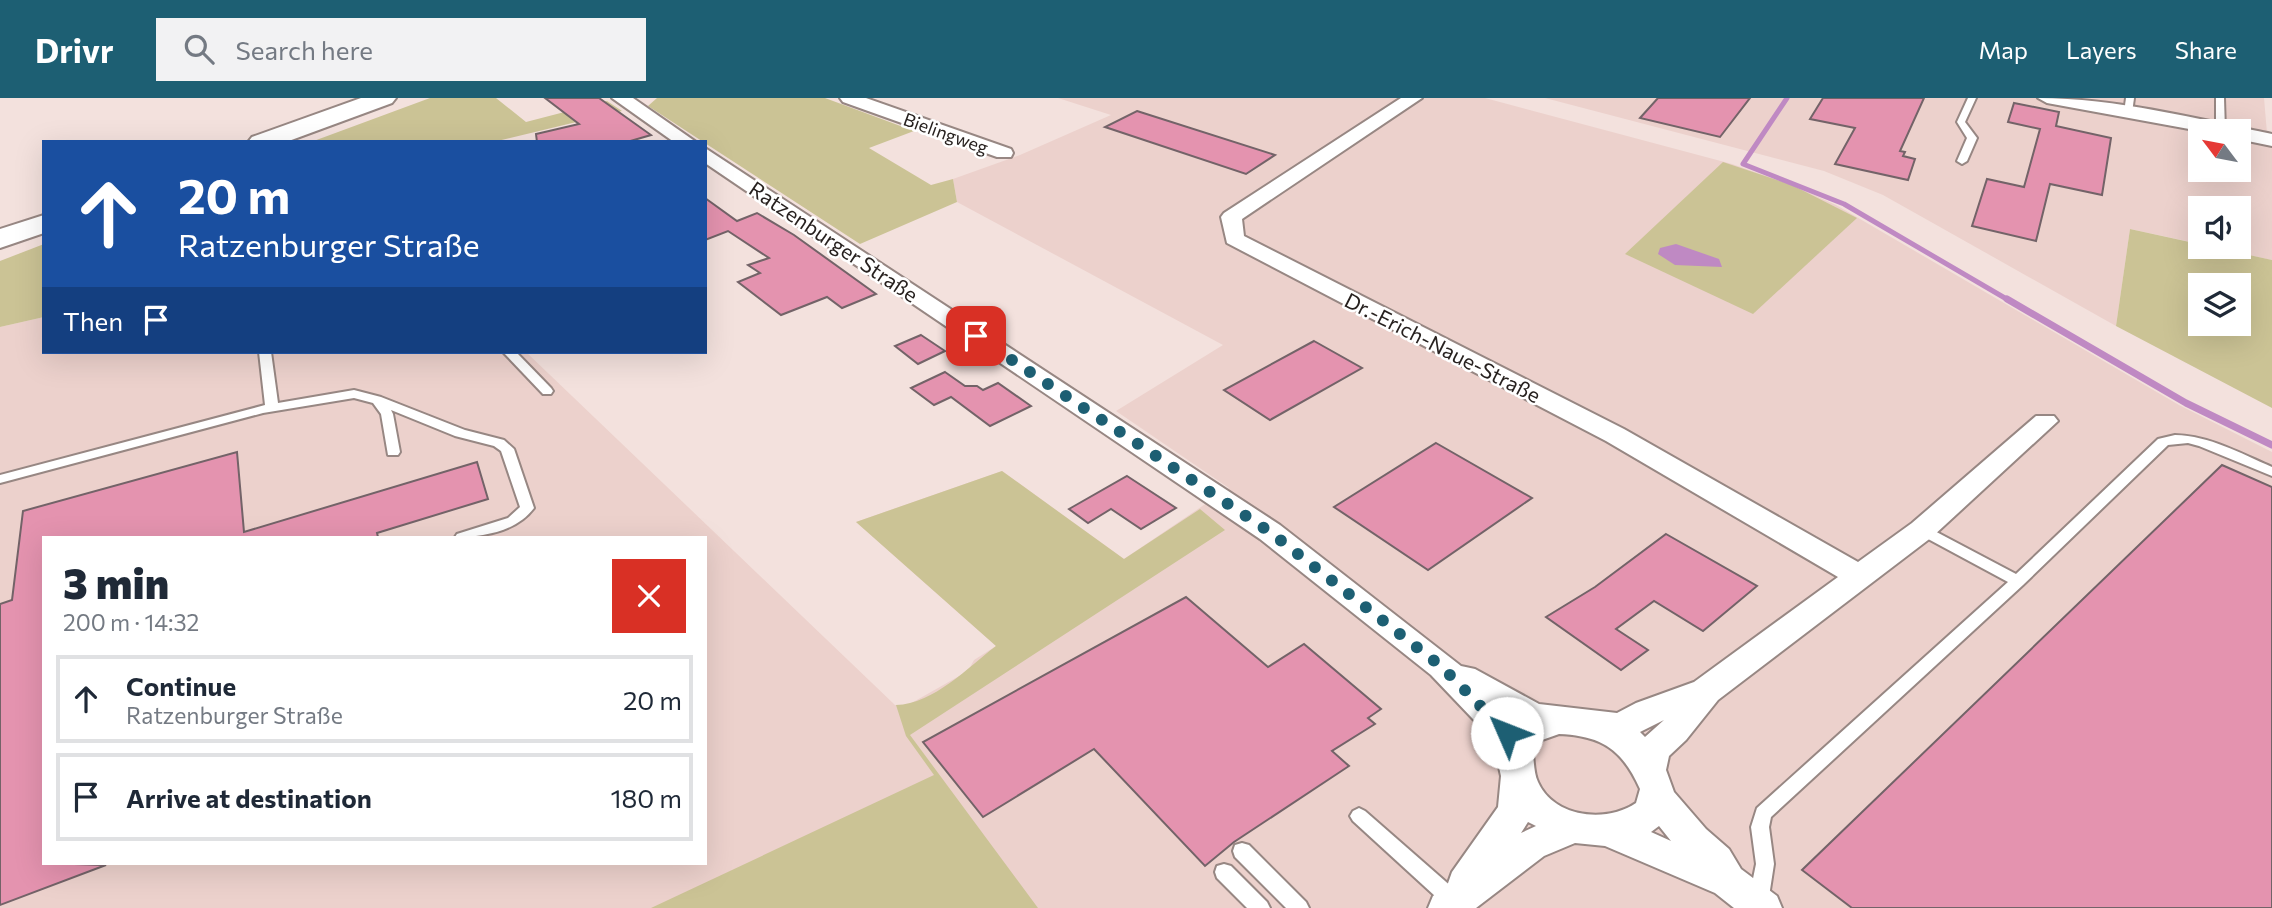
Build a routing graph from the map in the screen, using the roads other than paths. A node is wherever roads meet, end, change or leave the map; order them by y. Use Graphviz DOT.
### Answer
graph roads {
  1 [pos="384,98"];
  2 [pos="849,98"];
  3 [pos="1413,98"];
  4 [pos="1972,98"];
  5 [pos="2047,98"];
  6 [pos="2220,98"];
  7 [pos="630,100"];
  8 [pos="2129,105"];
  9 [pos="2226,119"];
  10 [pos="2188,120"];
  11 [pos="2251,135"];
  12 [pos="2272,139"];
  13 [pos="267,140"];
  14 [pos="684,140"];
  15 [pos="1004,153"];
  16 [pos="707,155"];
  17 [pos="1962,161"];
  18 [pos="42,224"];
  19 [pos="0,239"];
  20 [pos="265,354"];
  21 [pos="511,354"];
  22 [pos="547,391"];
  23 [pos="377,400"];
  24 [pos="272,407"];
  25 [pos="2045,421"];
  26 [pos="393,452"];
  27 [pos="2272,472"];
  28 [pos="0,479"];
  29 [pos="1922,530"];
  30 [pos="465,536"];
  31 [pos="1859,576"];
  32 [pos="2018,581"];
  33 [pos="1442,667"];
  34 [pos="1706,691"];
  35 [pos="1557,721"];
  36 [pos="1591,724"];
  37 [pos="1516,766"];
  38 [pos="1653,782"];
  39 [pos="1359,816"];
  40 [pos="1573,827"];
  41 [pos="1611,832"];
  42 [pos="1242,851"];
  43 [pos="1224,872"];
  44 [pos="1728,881"];
  45 [pos="1450,904"];
  46 [pos="1760,906"];
  47 [pos="1260,908"];
  48 [pos="1299,908"];
  1 -- 13 [label="main road"];
  2 -- 15 [label="street, Bielingweg"];
  3 -- 31 [label="street, Dr.-Erich-Naue-Straße"];
  4 -- 17 [label="lane"];
  5 -- 8 [label="street"];
  6 -- 9 [label="lane"];
  7 -- 14 [label="street"];
  8 -- 10 [label="street"];
  11 -- 12 [label="street"];
  16 -- 33 [label="street, Ratzenburger Straße"];
  18 -- 19 [label="main road"];
  20 -- 24 [label="lane"];
  21 -- 22 [label="lane"];
  23 -- 24 [label="lane"];
  23 -- 26 [label="lane"];
  23 -- 30 [label="lane"];
  24 -- 28 [label="lane"];
  25 -- 29 [label="street"];
  27 -- 32 [label="lane"];
  29 -- 31 [label="street"];
  29 -- 32 [label="lane"];
  31 -- 34 [label="street"];
  32 -- 46 [label="lane"];
  33 -- 35 [label="street"];
  33 -- 37 [label="street"];
  34 -- 36 [label="street"];
  34 -- 38 [label="street"];
  35 -- 36 [label="street"];
  35 -- 37 [label="street"];
  36 -- 38 [label="street"];
  37 -- 40 [label="street"];
  37 -- 45 [label="street"];
  38 -- 41 [label="street"];
  38 -- 44 [label="street"];
  39 -- 45 [label="lane"];
  40 -- 41 [label="street"];
  40 -- 45 [label="street"];
  41 -- 44 [label="street"];
  42 -- 48 [label="lane"];
  43 -- 47 [label="lane"];
  44 -- 46 [label="street"];
}
